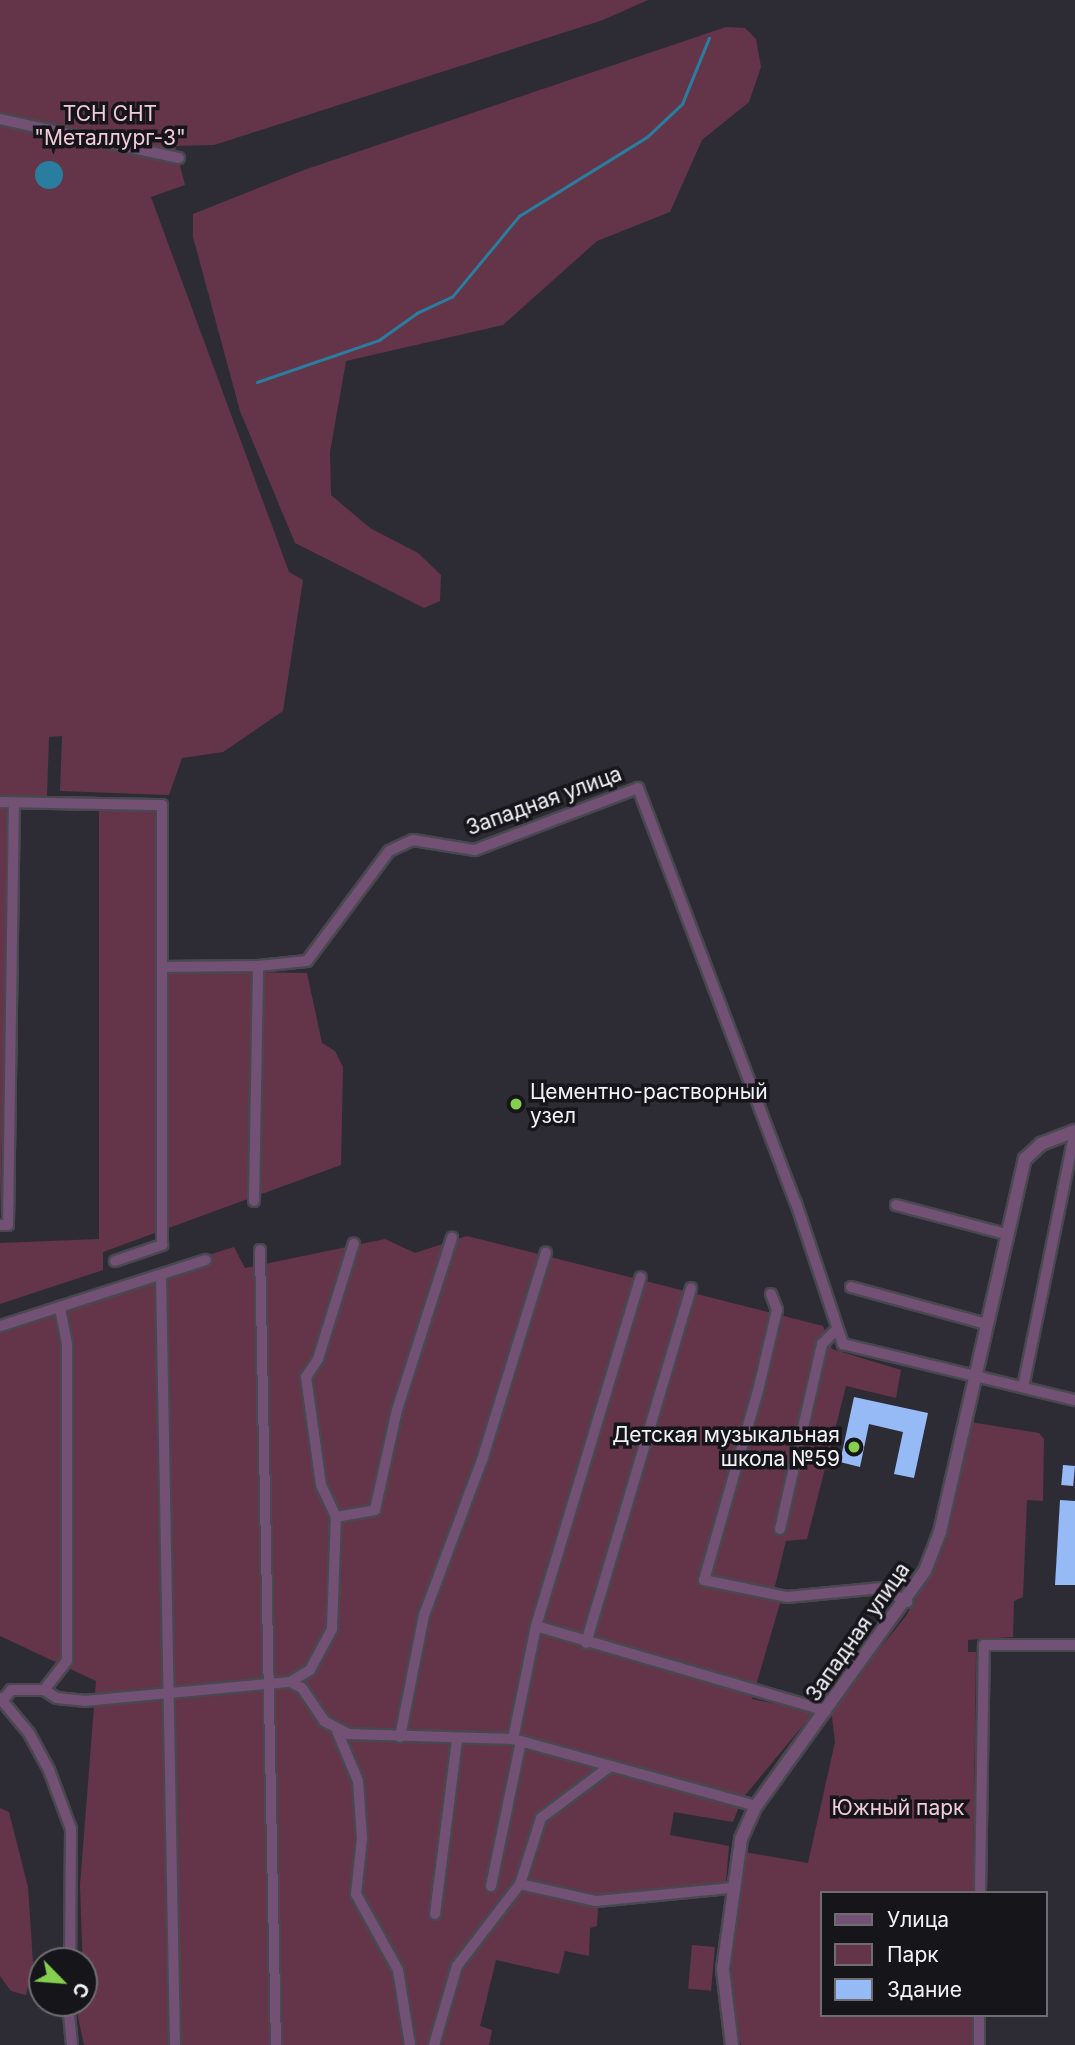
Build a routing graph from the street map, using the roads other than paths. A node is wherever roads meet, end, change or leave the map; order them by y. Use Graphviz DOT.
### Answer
graph roads {
  1 [pos="0,119"];
  2 [pos="178,158"];
  3 [pos="0,802"];
  4 [pos="14,803"];
  5 [pos="258,966"];
  6 [pos="162,967"];
  7 [pos="1075,1131"];
  8 [pos="254,1201"];
  9 [pos="896,1205"];
  10 [pos="0,1225"];
  11 [pos="1006,1234"];
  12 [pos="452,1238"];
  13 [pos="354,1243"];
  14 [pos="260,1250"];
  15 [pos="546,1252"];
  16 [pos="206,1260"];
  17 [pos="115,1261"];
  18 [pos="161,1276"];
  19 [pos="641,1277"];
  20 [pos="851,1287"];
  21 [pos="691,1288"];
  22 [pos="771,1294"];
  23 [pos="60,1307"];
  24 [pos="986,1324"];
  25 [pos="0,1326"];
  26 [pos="835,1331"];
  27 [pos="974,1377"];
  28 [pos="1023,1387"];
  29 [pos="1075,1400"];
  30 [pos="337,1517"];
  31 [pos="779,1529"];
  32 [pos="907,1602"];
  33 [pos="536,1626"];
  34 [pos="586,1643"];
  35 [pos="1075,1645"];
  36 [pos="290,1682"];
  37 [pos="268,1685"];
  38 [pos="44,1690"];
  39 [pos="168,1693"];
  40 [pos="1,1699"];
  41 [pos="826,1711"];
  42 [pos="337,1731"];
  43 [pos="400,1737"];
  44 [pos="517,1740"];
  45 [pos="457,1741"];
  46 [pos="609,1768"];
  47 [pos="756,1806"];
  48 [pos="520,1884"];
  49 [pos="491,1886"];
  50 [pos="732,1888"];
  51 [pos="981,1891"];
  52 [pos="435,1914"];
  53 [pos="70,1947"];
  54 [pos="69,2017"];
  55 [pos="979,2017"];
  56 [pos="72,2045"];
  57 [pos="175,2045"];
  58 [pos="276,2045"];
  59 [pos="410,2045"];
  60 [pos="434,2045"];
  61 [pos="732,2045"];
  62 [pos="979,2045"];
  1 -- 2 [label="street"];
  3 -- 4 [label="street"];
  4 -- 6 [label="street"];
  4 -- 10 [label="street"];
  5 -- 6 [label="street, Западная улица"];
  5 -- 8 [label="street"];
  5 -- 26 [label="street, Западная улица"];
  6 -- 17 [label="street"];
  7 -- 11 [label="street, Западная улица"];
  7 -- 28 [label="street"];
  9 -- 11 [label="street"];
  11 -- 24 [label="street, Западная улица"];
  12 -- 30 [label="street"];
  13 -- 30 [label="street"];
  14 -- 37 [label="street"];
  15 -- 43 [label="street"];
  16 -- 18 [label="street"];
  18 -- 23 [label="street"];
  18 -- 39 [label="street"];
  19 -- 33 [label="street"];
  20 -- 24 [label="street"];
  21 -- 34 [label="street"];
  22 -- 32 [label="street"];
  23 -- 25 [label="street"];
  23 -- 38 [label="street"];
  24 -- 27 [label="street, Западная улица"];
  26 -- 27 [label="street"];
  26 -- 31 [label="street"];
  27 -- 28 [label="street"];
  27 -- 32 [label="street, Западная улица"];
  28 -- 29 [label="street"];
  30 -- 36 [label="street"];
  32 -- 41 [label="street, Западная улица"];
  33 -- 34 [label="street"];
  33 -- 44 [label="street"];
  34 -- 41 [label="street"];
  35 -- 51 [label="street"];
  36 -- 37 [label="street"];
  36 -- 42 [label="street"];
  37 -- 39 [label="street"];
  37 -- 58 [label="street"];
  38 -- 39 [label="street"];
  38 -- 40 [label="street"];
  39 -- 57 [label="street"];
  40 -- 53 [label="street"];
  41 -- 47 [label="street, Западная улица"];
  42 -- 43 [label="street"];
  42 -- 59 [label="street"];
  43 -- 45 [label="street"];
  44 -- 45 [label="street"];
  44 -- 46 [label="street"];
  44 -- 49 [label="street"];
  45 -- 52 [label="street"];
  46 -- 47 [label="street"];
  46 -- 48 [label="street"];
  47 -- 50 [label="street, Западная улица"];
  48 -- 50 [label="street"];
  48 -- 60 [label="street"];
  50 -- 61 [label="street, Западная улица"];
  54 -- 56 [label="street"];
  55 -- 62 [label="street"];
}
